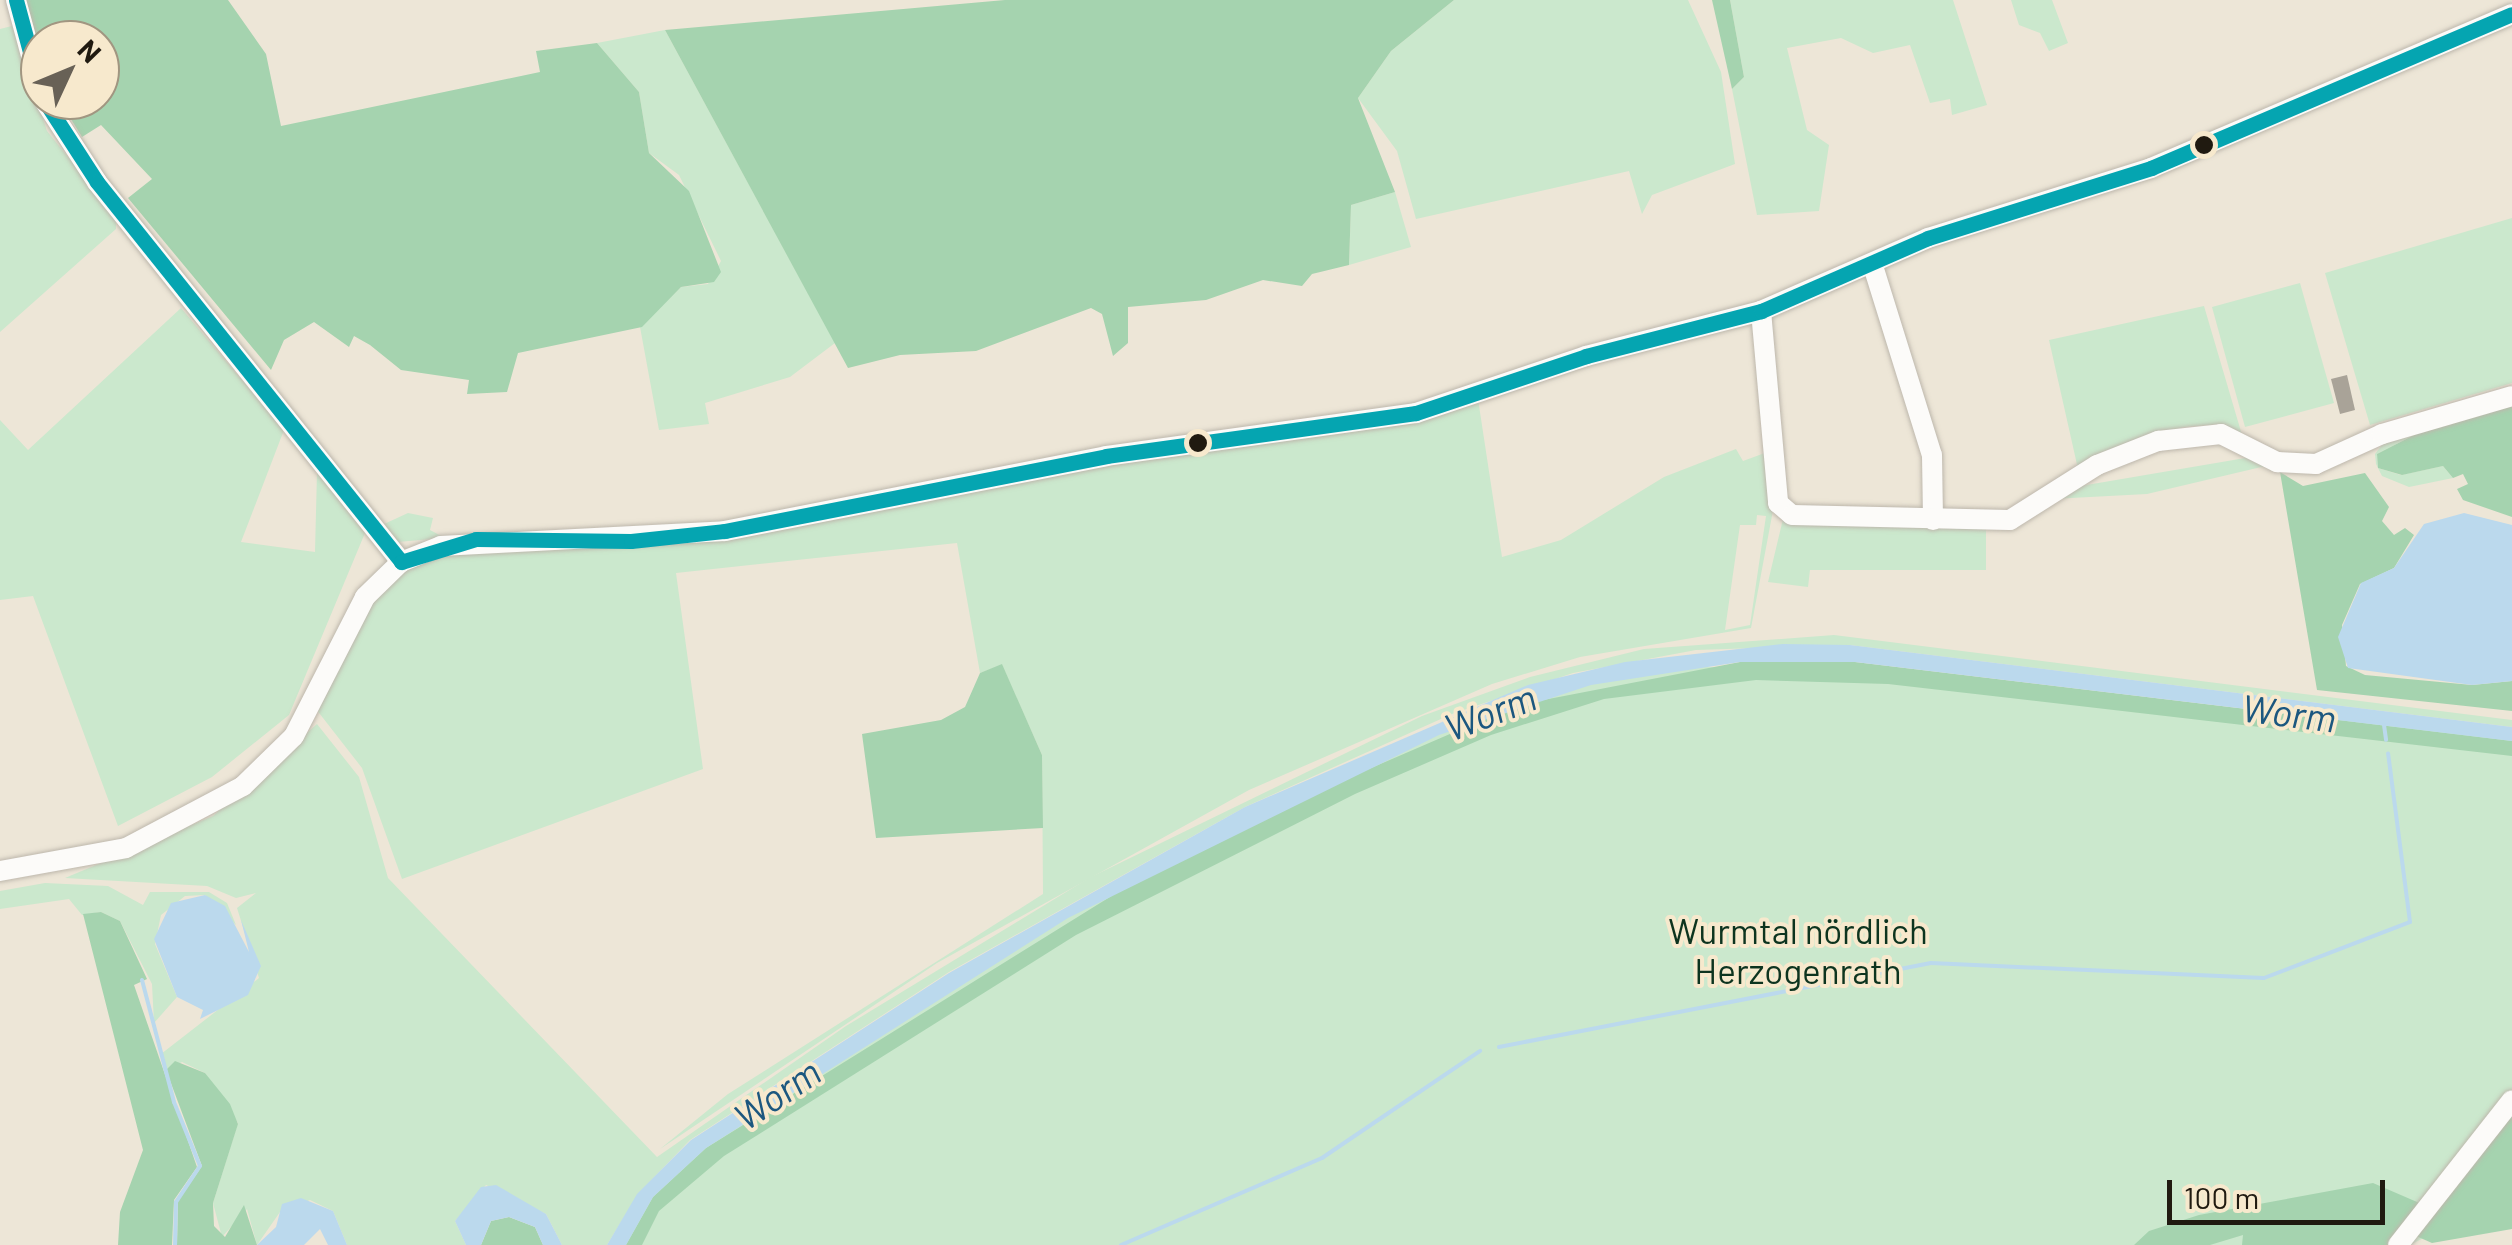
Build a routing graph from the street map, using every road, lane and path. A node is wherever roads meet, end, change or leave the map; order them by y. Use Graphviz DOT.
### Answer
graph roads {
  1 [pos="2512,14"];
  2 [pos="57,120"];
  3 [pos="1873,266"];
  4 [pos="1761,311"];
  5 [pos="2512,396"];
  6 [pos="1933,520"];
  7 [pos="401,562"];
  8 [pos="0,871"];
  9 [pos="2512,1100"];
  10 [pos="2398,1245"];
  1 -- 3 [label="street"];
  2 -- 7 [label="street"];
  3 -- 4 [label="street"];
  3 -- 6 [label="street"];
  4 -- 6 [label="street"];
  4 -- 7 [label="street"];
  5 -- 6 [label="street"];
  7 -- 8 [label="street"];
  9 -- 10 [label="street"];
}
